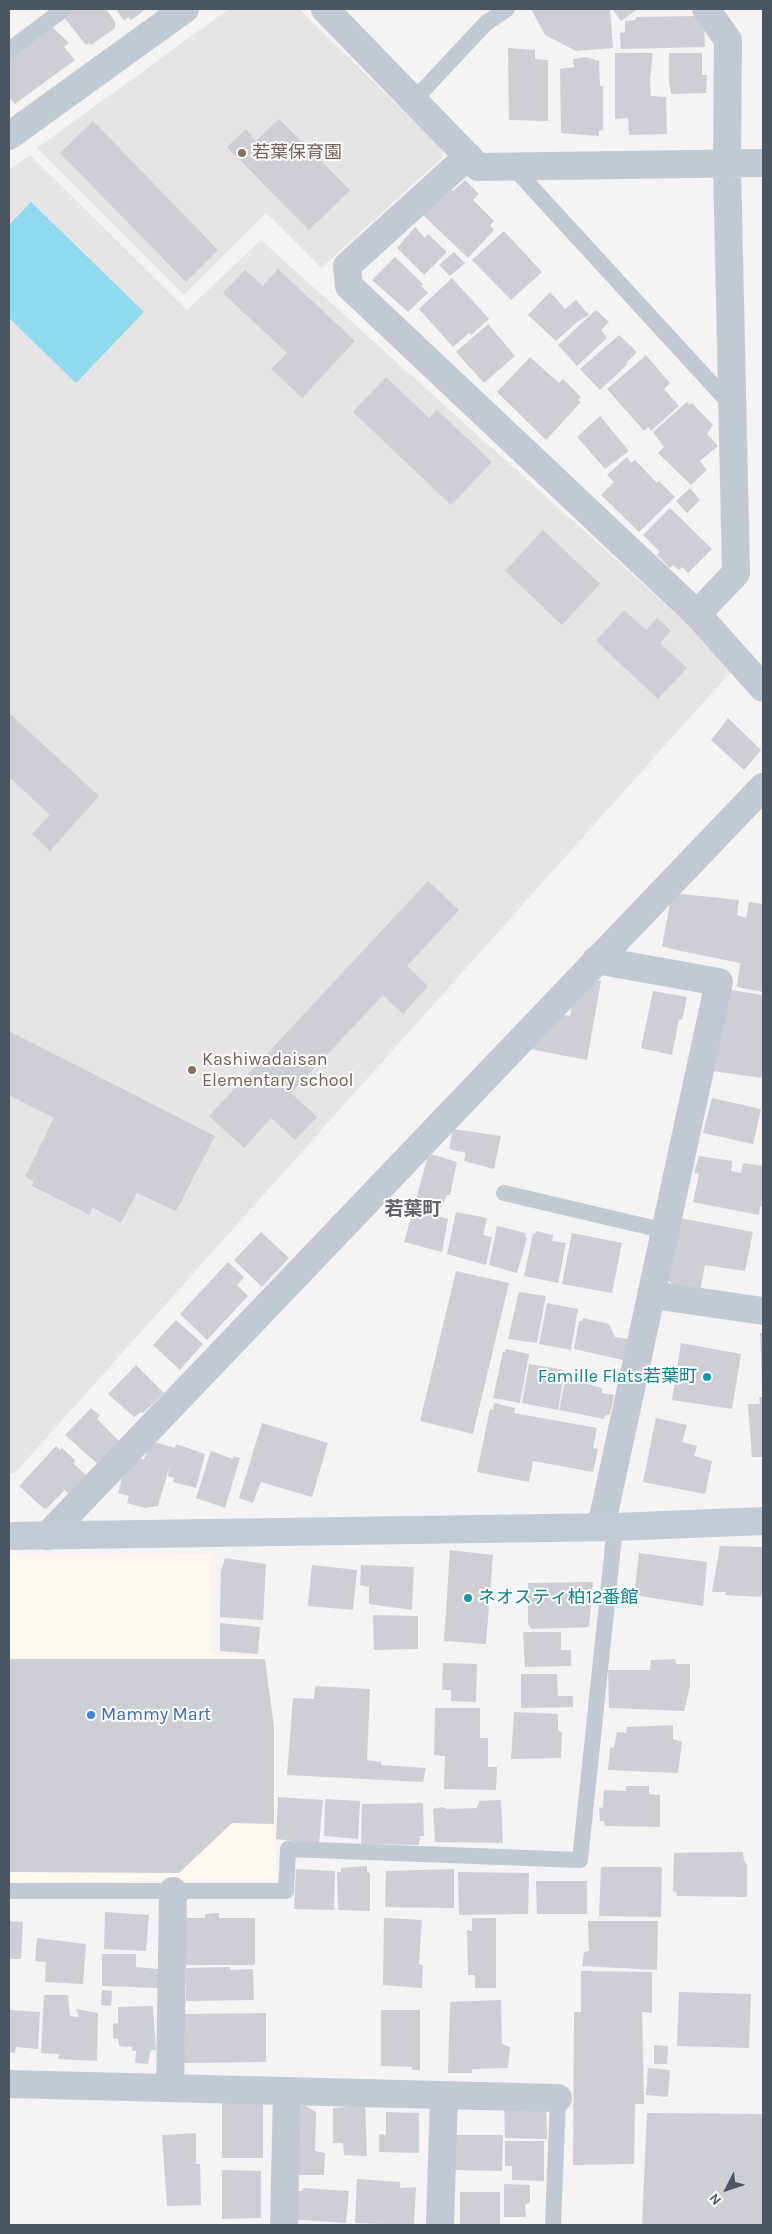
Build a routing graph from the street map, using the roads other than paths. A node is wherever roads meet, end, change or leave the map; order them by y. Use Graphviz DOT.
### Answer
graph roads {
  1 [pos="64,9"];
  2 [pos="185,9"];
  3 [pos="325,9"];
  4 [pos="507,9"];
  5 [pos="706,9"];
  6 [pos="9,50"];
  7 [pos="414,100"];
  8 [pos="9,136"];
  9 [pos="468,156"];
  10 [pos="763,163"];
  11 [pos="727,164"];
  12 [pos="514,166"];
  13 [pos="733,407"];
  14 [pos="697,614"];
  15 [pos="763,688"];
  16 [pos="763,787"];
  17 [pos="596,960"];
  18 [pos="504,1193"];
  19 [pos="666,1231"];
  20 [pos="653,1295"];
  21 [pos="763,1311"];
  22 [pos="763,1521"];
  23 [pos="608,1527"];
  24 [pos="9,1536"];
  25 [pos="47,1536"];
  26 [pos="9,1891"];
  27 [pos="173,1891"];
  28 [pos="9,2084"];
  29 [pos="170,2088"];
  30 [pos="287,2091"];
  31 [pos="444,2095"];
  32 [pos="558,2098"];
  33 [pos="284,2225"];
  34 [pos="440,2225"];
  35 [pos="553,2225"];
  1 -- 6 [label="lane"];
  2 -- 8 [label="street"];
  3 -- 7 [label="street"];
  4 -- 7 [label="lane"];
  5 -- 11 [label="street"];
  7 -- 9 [label="street"];
  9 -- 12 [label="street"];
  9 -- 14 [label="street"];
  10 -- 11 [label="street"];
  11 -- 12 [label="street"];
  11 -- 13 [label="street"];
  12 -- 13 [label="lane"];
  13 -- 14 [label="street"];
  14 -- 15 [label="street"];
  16 -- 17 [label="street"];
  17 -- 19 [label="street"];
  17 -- 25 [label="street"];
  18 -- 19 [label="lane"];
  19 -- 20 [label="street"];
  20 -- 21 [label="street"];
  20 -- 23 [label="street"];
  22 -- 23 [label="street"];
  23 -- 25 [label="street"];
  23 -- 27 [label="lane"];
  24 -- 25 [label="street"];
  26 -- 27 [label="lane"];
  27 -- 29 [label="street"];
  28 -- 29 [label="street"];
  29 -- 30 [label="street"];
  30 -- 31 [label="street"];
  30 -- 33 [label="street"];
  31 -- 32 [label="street"];
  31 -- 34 [label="street"];
  32 -- 35 [label="lane"];
}
